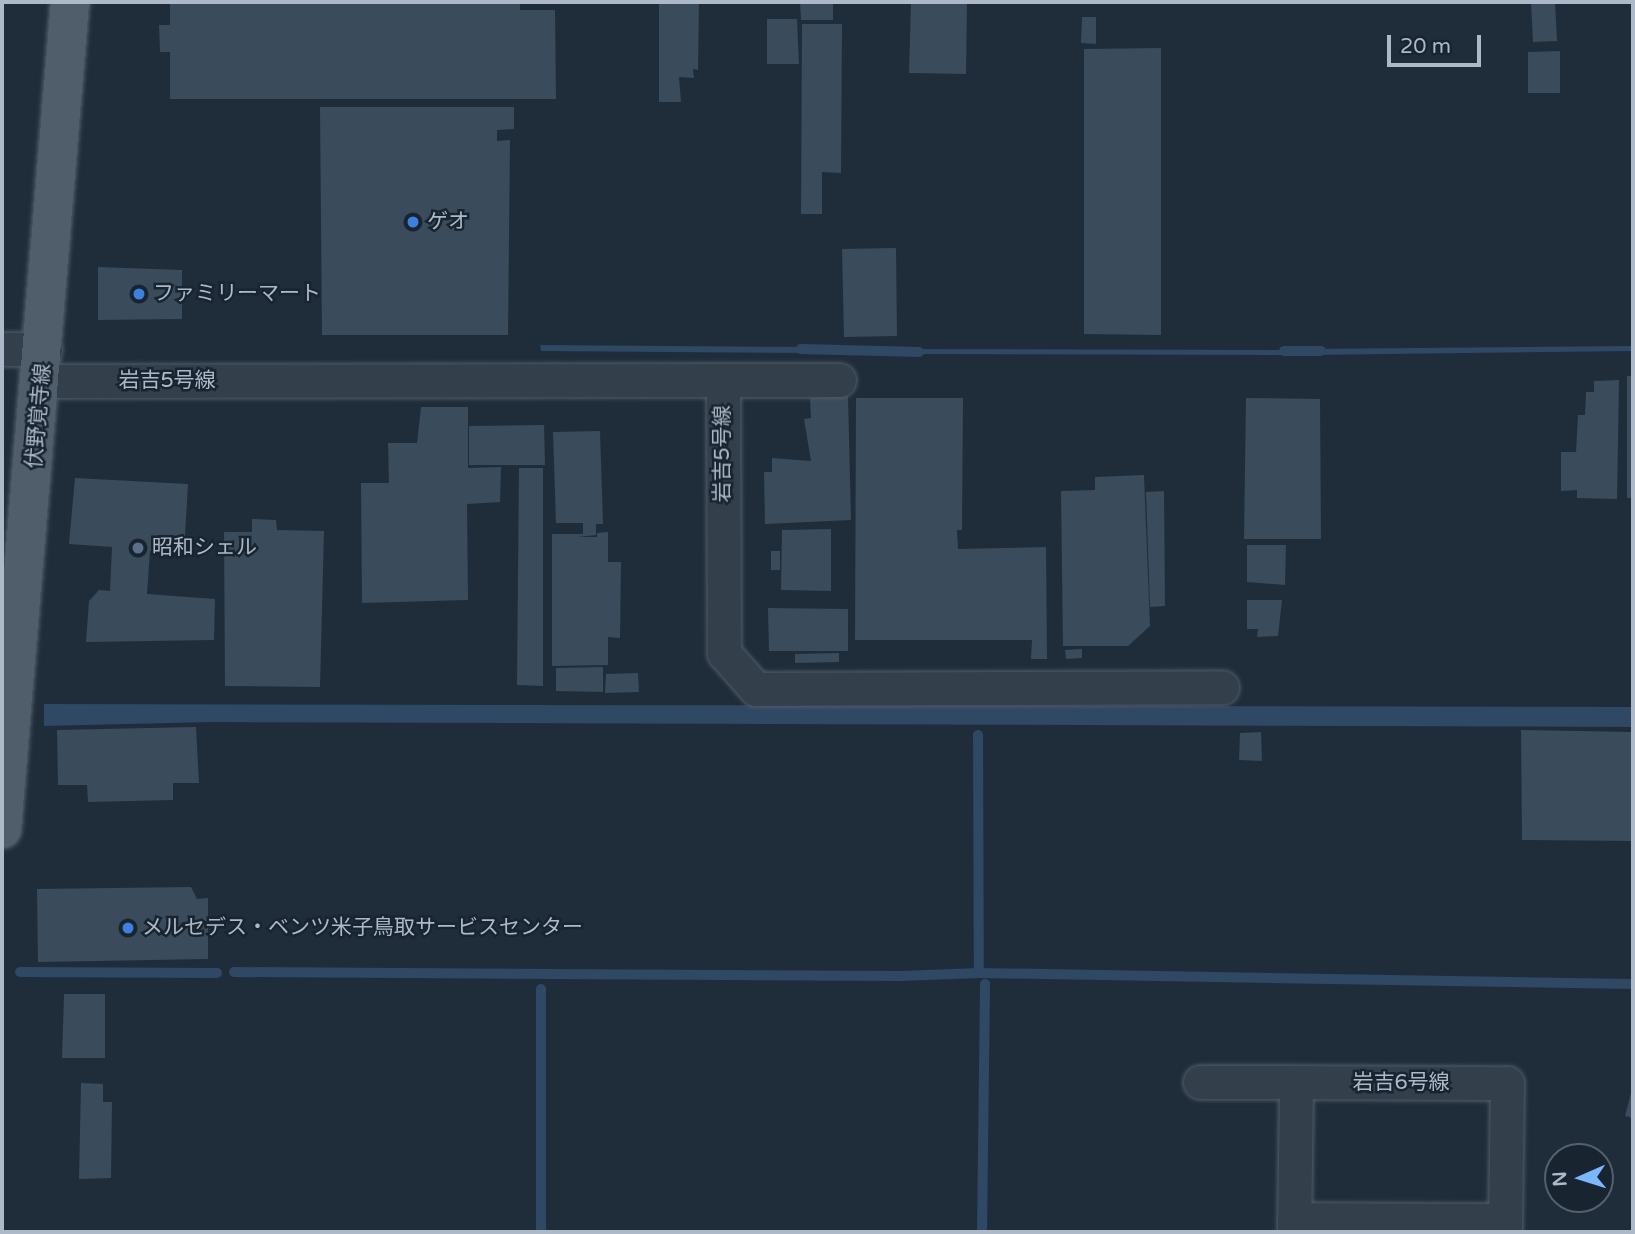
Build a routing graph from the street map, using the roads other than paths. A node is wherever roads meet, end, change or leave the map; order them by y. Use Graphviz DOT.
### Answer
graph roads {
  1 [pos="70,2"];
  2 [pos="2,349"];
  3 [pos="43,365"];
  4 [pos="723,380"];
  5 [pos="839,380"];
  6 [pos="1222,687"];
  7 [pos="2,829"];
  8 [pos="1200,1082"];
  9 [pos="1296,1083"];
  10 [pos="1294,1226"];
  11 [pos="1505,1226"];
  1 -- 3 [label="main road, 伏野覚寺線"];
  2 -- 3 [label="street, 岩吉5号線"];
  3 -- 4 [label="street, 岩吉5号線"];
  3 -- 7 [label="main road, 伏野覚寺線"];
  4 -- 5 [label="street"];
  4 -- 6 [label="street, 岩吉5号線"];
  8 -- 9 [label="street"];
  9 -- 10 [label="street"];
  9 -- 11 [label="street, 岩吉6号線"];
  10 -- 11 [label="street"];
}
